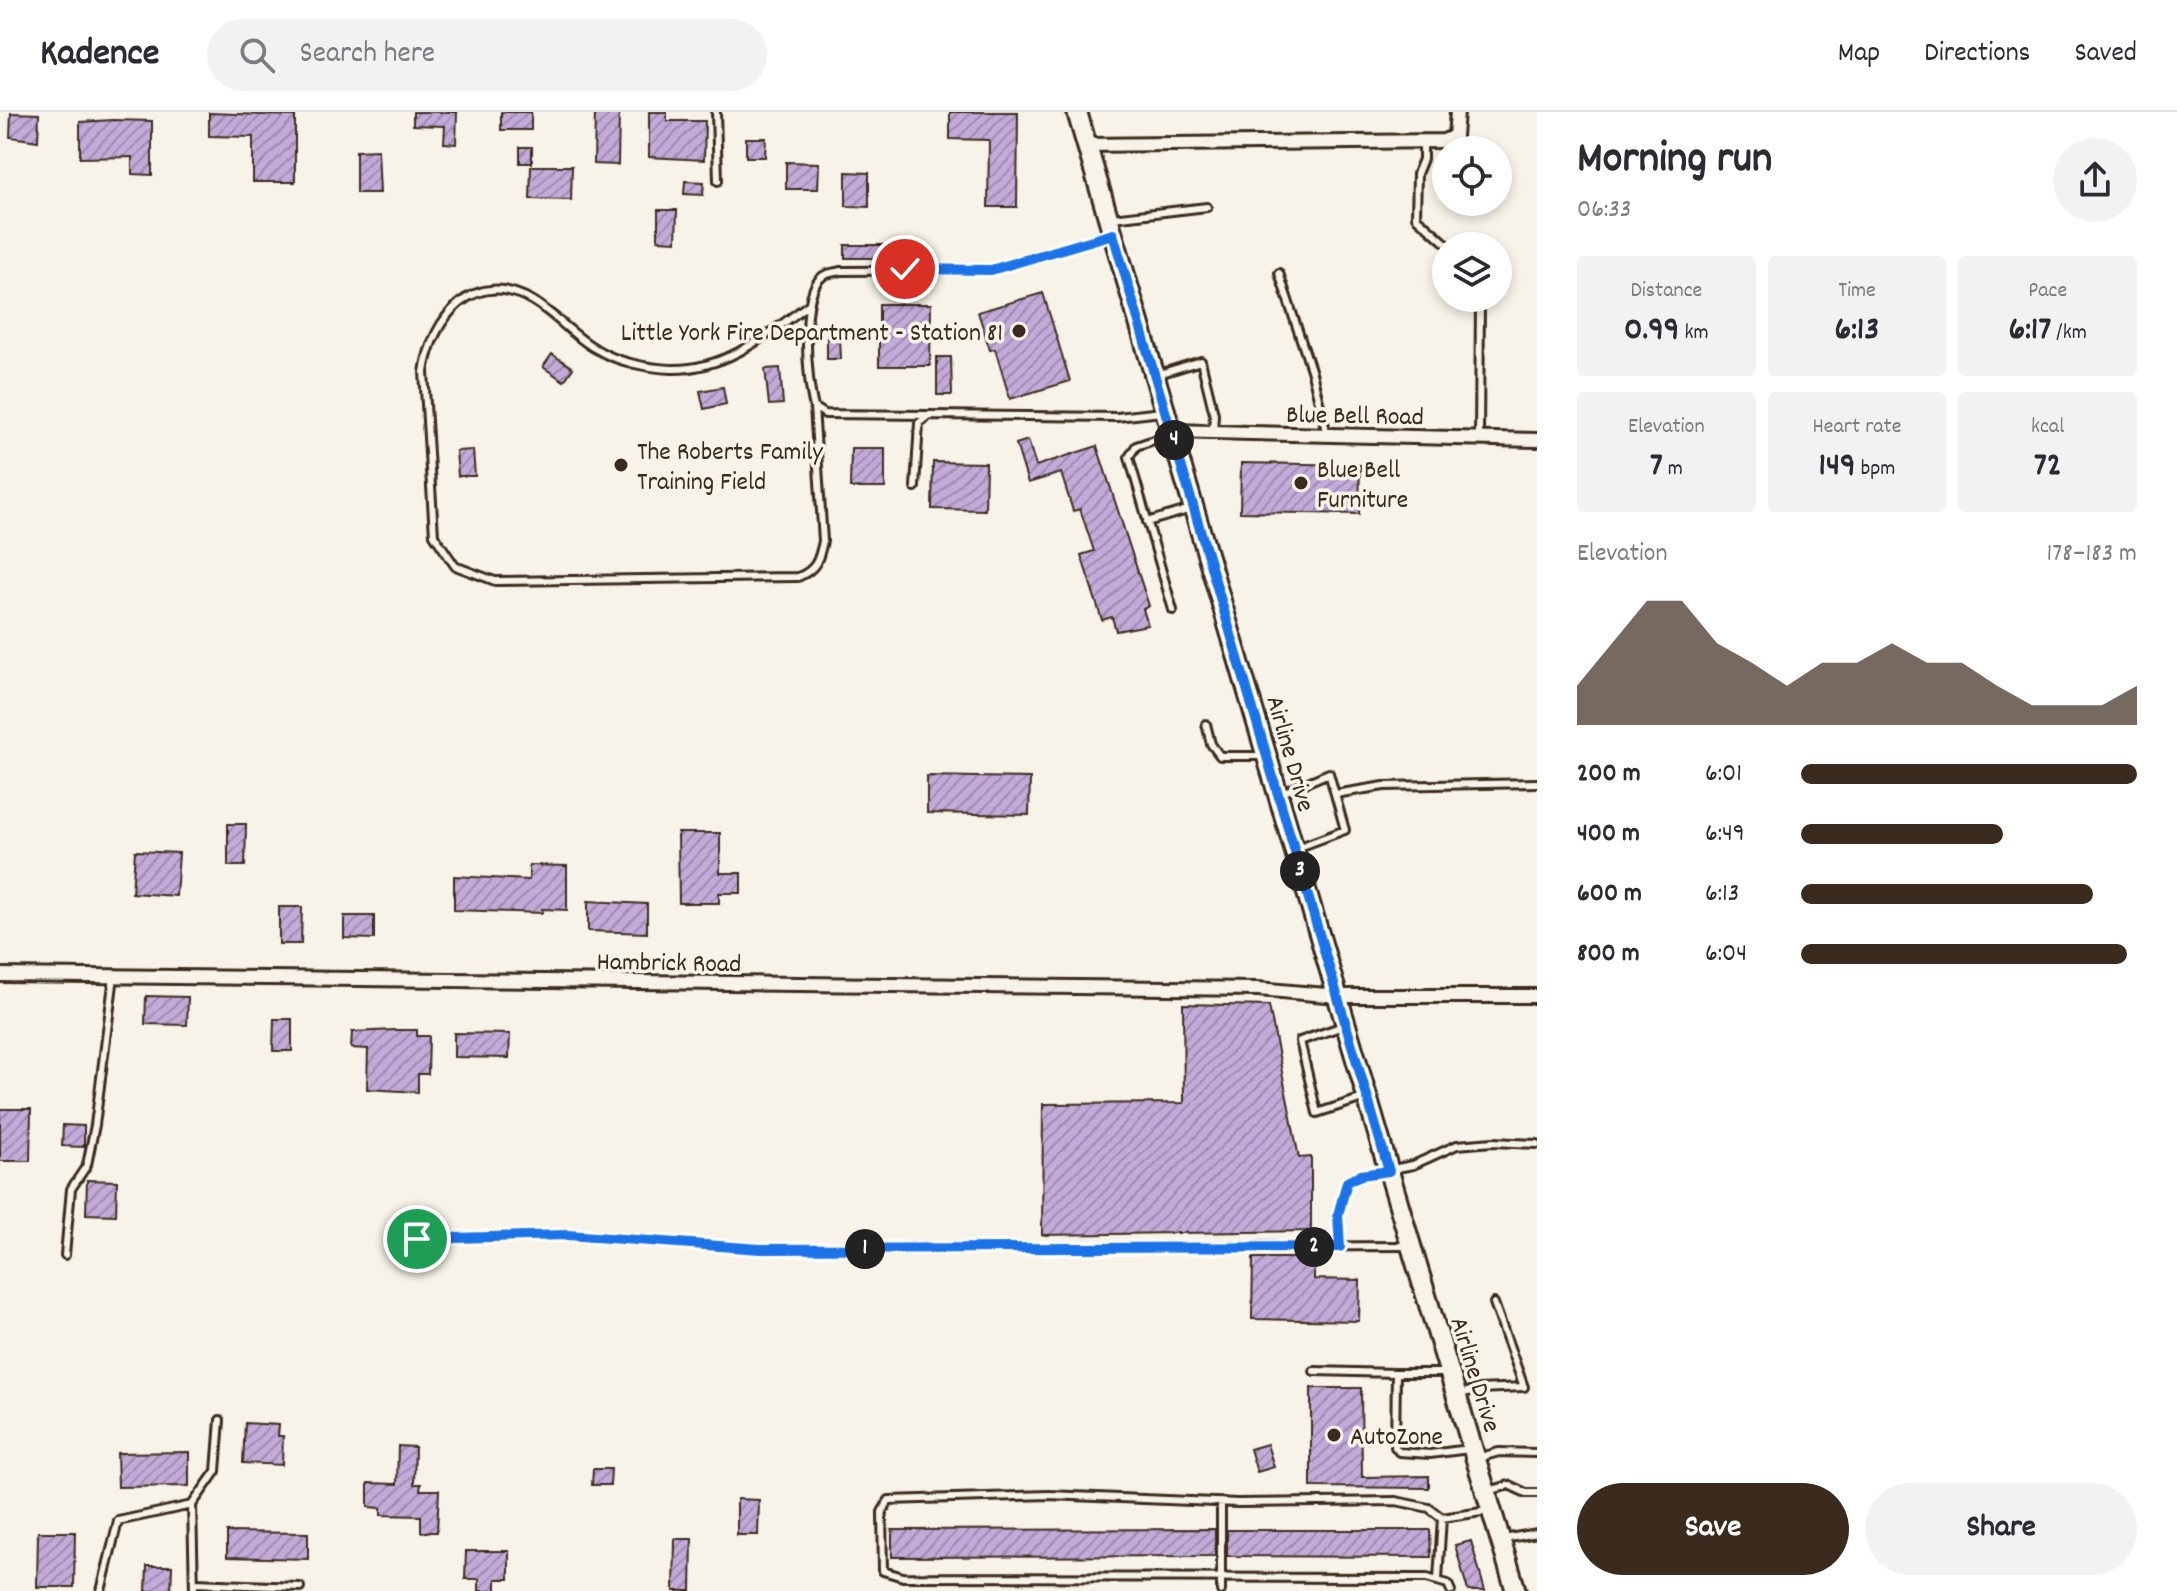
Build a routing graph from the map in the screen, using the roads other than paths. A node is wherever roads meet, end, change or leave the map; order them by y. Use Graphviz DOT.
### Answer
graph roads {
  1 [pos="716,112"];
  2 [pos="1077,112"];
  3 [pos="1457,112"];
  4 [pos="1423,143"];
  5 [pos="1086,145"];
  6 [pos="718,181"];
  7 [pos="1207,207"];
  8 [pos="1110,226"];
  9 [pos="1433,232"];
  10 [pos="1279,273"];
  11 [pos="808,305"];
  12 [pos="1480,312"];
  13 [pos="1155,375"];
  14 [pos="814,407"];
  15 [pos="1166,412"];
  16 [pos="929,415"];
  17 [pos="1213,432"];
  18 [pos="1172,433"];
  19 [pos="1327,435"];
  20 [pos="1479,439"];
  21 [pos="1537,440"];
  22 [pos="915,487"];
  23 [pos="1194,508"];
  24 [pos="1147,522"];
  25 [pos="1173,610"];
  26 [pos="1206,724"];
  27 [pos="1266,756"];
  28 [pos="1537,783"];
  29 [pos="1335,794"];
  30 [pos="1277,795"];
  31 [pos="1293,849"];
  32 [pos="0,975"];
  33 [pos="114,976"];
  34 [pos="1337,996"];
  35 [pos="1537,996"];
  36 [pos="1345,1025"];
  37 [pos="1366,1097"];
  38 [pos="1537,1144"];
  39 [pos="1389,1171"];
  40 [pos="417,1239"];
  41 [pos="1411,1246"];
  42 [pos="1340,1247"];
  43 [pos="65,1255"];
  44 [pos="1494,1303"];
  45 [pos="1314,1371"];
  46 [pos="1396,1373"];
  47 [pos="1449,1373"];
  48 [pos="1456,1395"];
  49 [pos="220,1420"];
  50 [pos="1537,1453"];
  51 [pos="1474,1454"];
  52 [pos="1537,1493"];
  53 [pos="1221,1502"];
  54 [pos="1488,1502"];
  55 [pos="192,1505"];
  56 [pos="1442,1518"];
  57 [pos="1537,1533"];
  58 [pos="1500,1539"];
  59 [pos="1221,1577"];
  60 [pos="1438,1579"];
  61 [pos="195,1583"];
  62 [pos="300,1587"];
  63 [pos="273,1588"];
  64 [pos="101,1591"];
  65 [pos="194,1591"];
  66 [pos="1221,1591"];
  67 [pos="1451,1591"];
  68 [pos="1516,1591"];
  1 -- 6 [label="lane"];
  2 -- 5 [label="main road, Airline Drive"];
  3 -- 4 [label="street"];
  4 -- 5 [label="street"];
  4 -- 9 [label="lane"];
  5 -- 8 [label="main road, Airline Drive"];
  7 -- 8 [label="lane"];
  8 -- 11 [label="lane"];
  8 -- 13 [label="main road, Airline Drive"];
  10 -- 19 [label="lane"];
  11 -- 14 [label="lane"];
  11 -- 14 [label="lane"];
  12 -- 20 [label="lane"];
  13 -- 15 [label="main road, Airline Drive"];
  13 -- 17 [label="lane"];
  14 -- 16 [label="lane"];
  15 -- 16 [label="lane"];
  15 -- 18 [label="main road, Airline Drive"];
  16 -- 22 [label="lane"];
  17 -- 18 [label="street, Blue Bell Road"];
  17 -- 19 [label="street, Blue Bell Road"];
  18 -- 23 [label="main road, Airline Drive"];
  18 -- 24 [label="lane"];
  19 -- 20 [label="street, Blue Bell Road"];
  20 -- 21 [label="street, Blue Bell Road"];
  23 -- 24 [label="lane"];
  23 -- 27 [label="main road, Airline Drive"];
  24 -- 25 [label="lane"];
  26 -- 27 [label="lane"];
  27 -- 30 [label="main road, Airline Drive"];
  28 -- 29 [label="lane"];
  29 -- 30 [label="lane"];
  29 -- 31 [label="lane"];
  30 -- 31 [label="main road, Airline Drive"];
  31 -- 34 [label="main road, Airline Drive"];
  32 -- 33 [label="street, Hambrick Road"];
  33 -- 34 [label="street, Hambrick Road"];
  33 -- 43 [label="lane"];
  34 -- 35 [label="street, Hambrick Road"];
  34 -- 36 [label="main road, Airline Drive"];
  36 -- 37 [label="main road, Airline Drive"];
  36 -- 37 [label="lane"];
  37 -- 39 [label="main road, Airline Drive"];
  38 -- 39 [label="lane"];
  39 -- 41 [label="main road, Airline Drive"];
  39 -- 42 [label="lane"];
  40 -- 42 [label="lane"];
  41 -- 42 [label="lane"];
  41 -- 47 [label="main road, Airline Drive"];
  44 -- 48 [label="lane"];
  45 -- 46 [label="lane"];
  46 -- 47 [label="lane"];
  46 -- 51 [label="lane"];
  47 -- 48 [label="main road, Airline Drive"];
  48 -- 51 [label="main road, Airline Drive"];
  49 -- 55 [label="lane"];
  50 -- 51 [label="lane"];
  51 -- 54 [label="main road, Airline Drive"];
  52 -- 54 [label="lane"];
  53 -- 56 [label="lane"];
  53 -- 59 [label="lane"];
  53 -- 59 [label="lane"];
  54 -- 56 [label="lane"];
  54 -- 58 [label="main road, Airline Drive"];
  55 -- 61 [label="lane"];
  55 -- 64 [label="lane"];
  56 -- 60 [label="lane"];
  57 -- 58 [label="lane"];
  58 -- 68 [label="main road, Airline Drive"];
  59 -- 60 [label="lane"];
  59 -- 66 [label="lane"];
  60 -- 67 [label="lane"];
  61 -- 63 [label="lane"];
  61 -- 65 [label="lane"];
  62 -- 63 [label="lane"];
}
